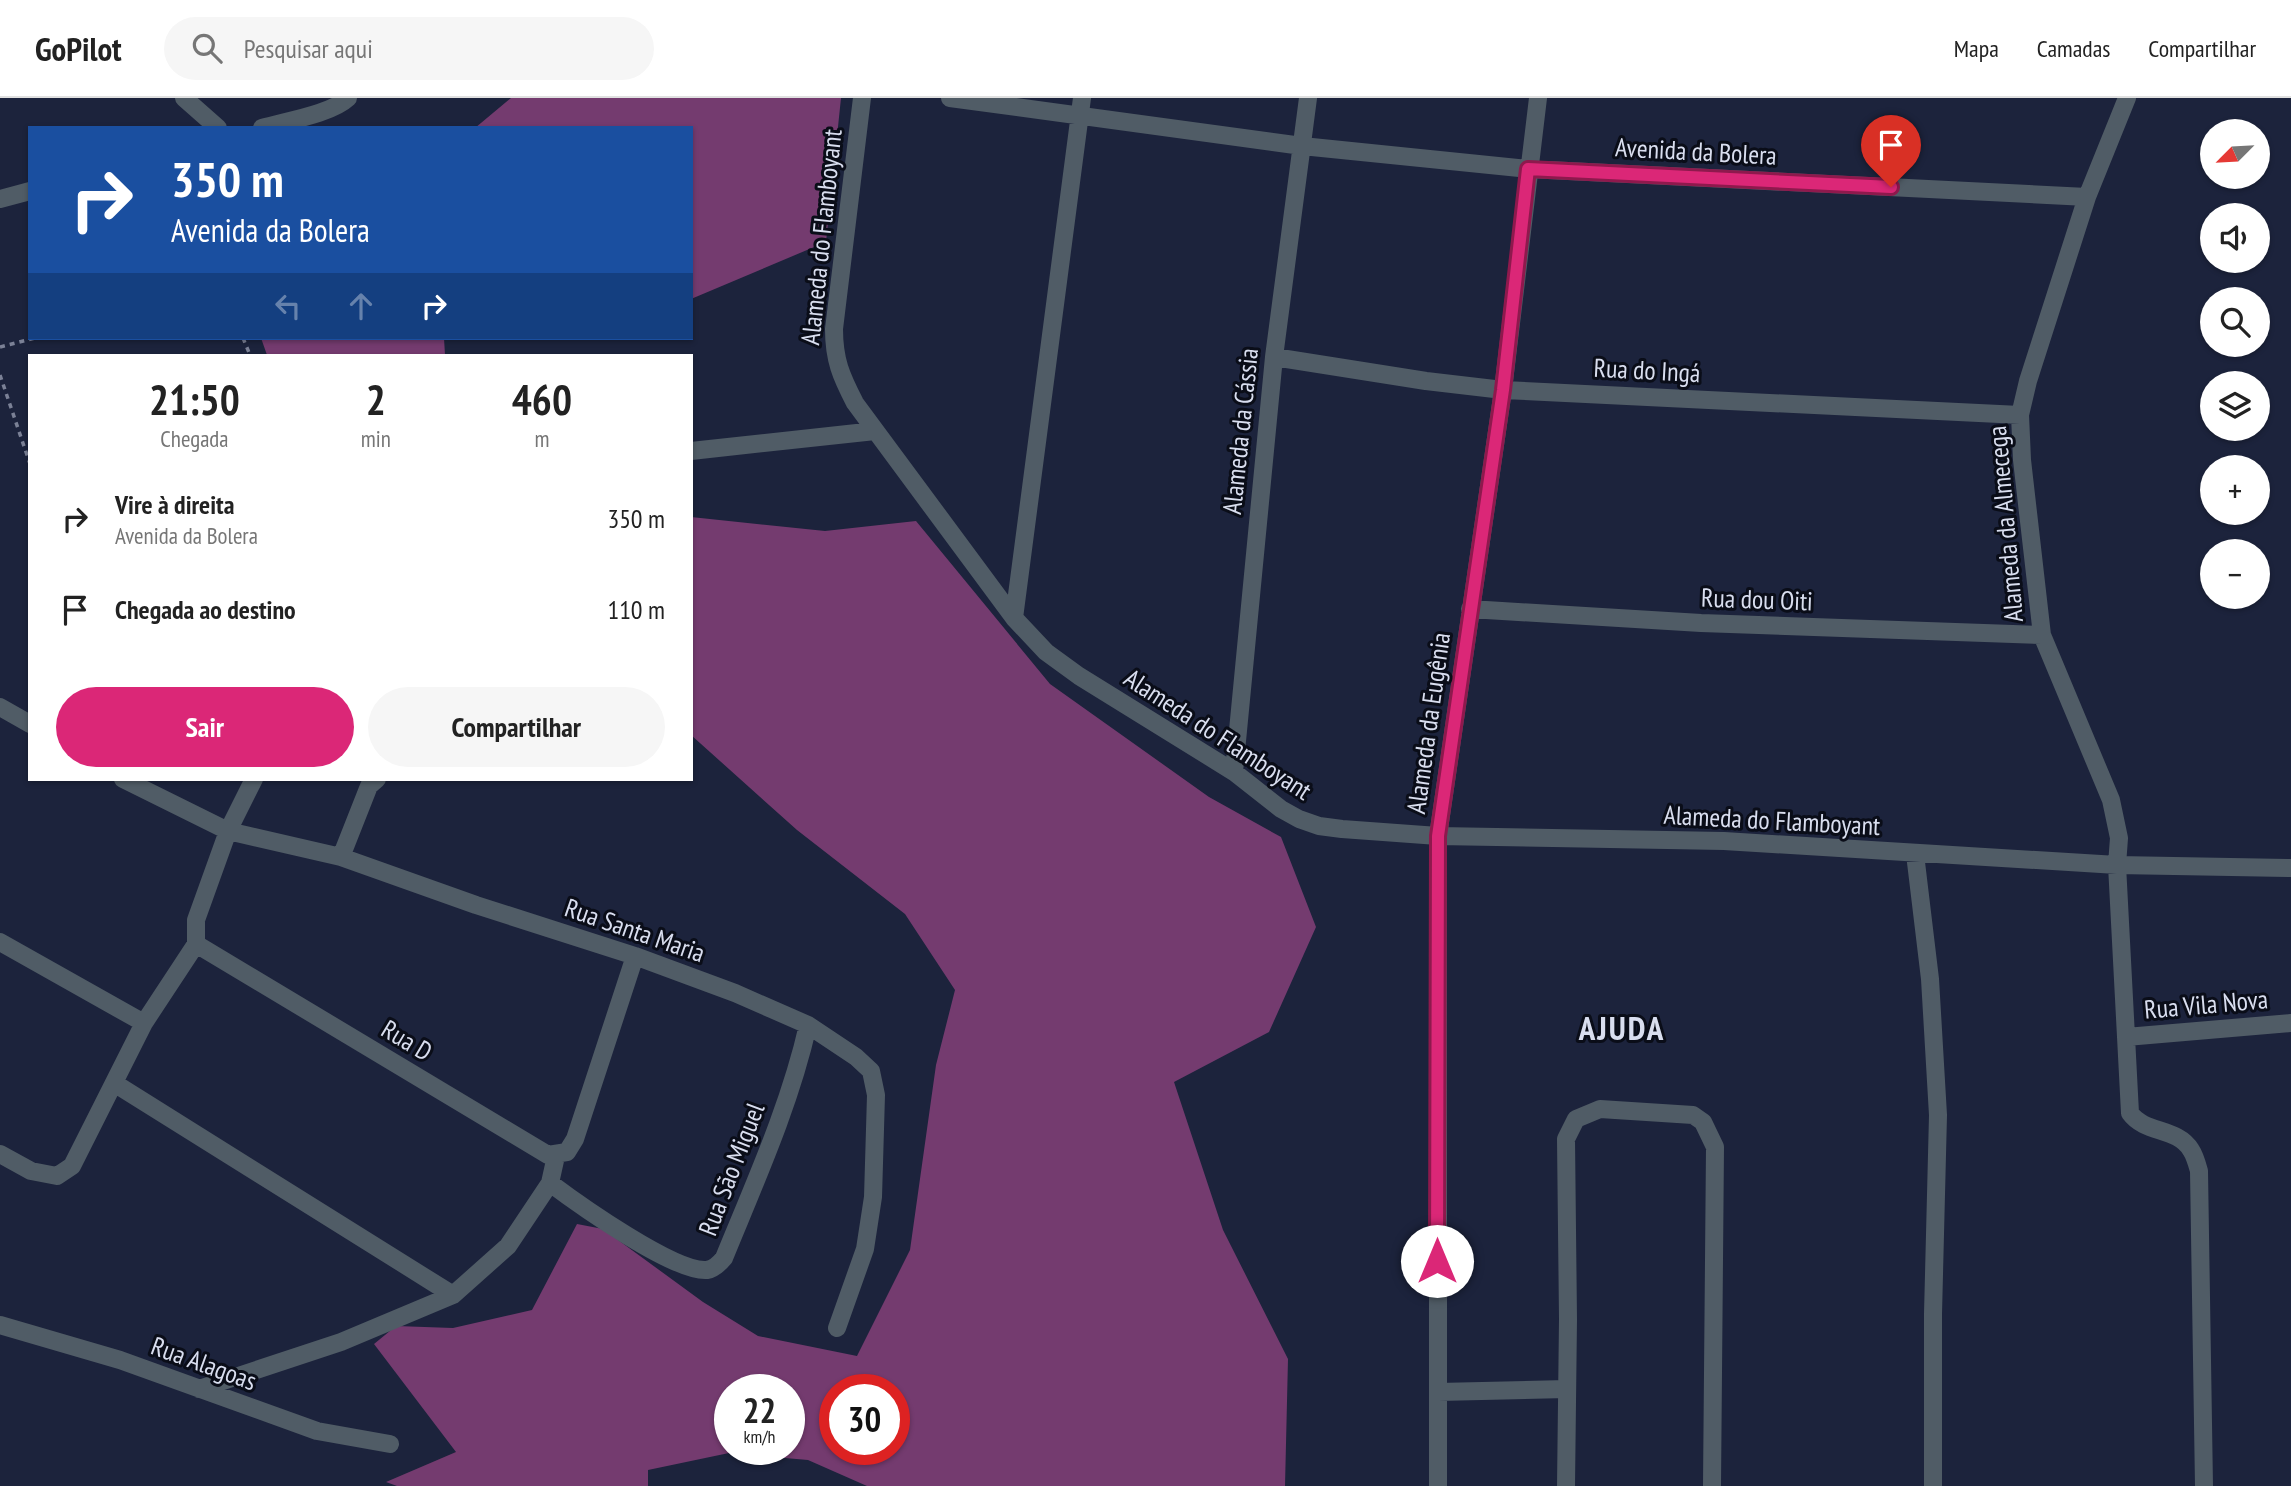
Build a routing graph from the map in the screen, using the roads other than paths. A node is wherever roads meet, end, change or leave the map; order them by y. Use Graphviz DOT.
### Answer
graph roads {
  1 [pos="184,98"];
  2 [pos="348,98"];
  3 [pos="862,98"];
  4 [pos="950,98"];
  5 [pos="1308,98"];
  6 [pos="1538,98"];
  7 [pos="2127,98"];
  8 [pos="1081,107"];
  9 [pos="216,126"];
  10 [pos="269,126"];
  11 [pos="1302,146"];
  12 [pos="1528,169"];
  13 [pos="28,192"];
  14 [pos="2087,197"];
  15 [pos="0,199"];
  16 [pos="1274,357"];
  17 [pos="1503,390"];
  18 [pos="2020,415"];
  19 [pos="875,430"];
  20 [pos="693,451"];
  21 [pos="1470,609"];
  22 [pos="1014,618"];
  23 [pos="2042,635"];
  24 [pos="0,707"];
  25 [pos="28,723"];
  26 [pos="1234,772"];
  27 [pos="127,781"];
  28 [pos="253,781"];
  29 [pos="375,781"];
  30 [pos="228,831"];
  31 [pos="1438,836"];
  32 [pos="1915,854"];
  33 [pos="341,856"];
  34 [pos="2117,865"];
  35 [pos="2291,868"];
  36 [pos="0,942"];
  37 [pos="196,944"];
  38 [pos="635,956"];
  39 [pos="144,1023"];
  40 [pos="2291,1023"];
  41 [pos="808,1025"];
  42 [pos="2126,1037"];
  43 [pos="114,1083"];
  44 [pos="0,1154"];
  45 [pos="556,1156"];
  46 [pos="550,1184"];
  47 [pos="453,1295"];
  48 [pos="0,1325"];
  49 [pos="837,1328"];
  50 [pos="200,1389"];
  51 [pos="1566,1389"];
  52 [pos="1438,1392"];
  53 [pos="390,1444"];
  54 [pos="1438,1486"];
  55 [pos="1566,1486"];
  56 [pos="1712,1486"];
  57 [pos="1933,1486"];
  58 [pos="2204,1486"];
  1 -- 9 [label="street"];
  2 -- 10 [label="street"];
  3 -- 19 [label="street, Alameda do Flamboyant"];
  4 -- 8 [label="street, Avenida da Bolera"];
  5 -- 11 [label="street, Alameda da Cássia"];
  6 -- 12 [label="street, Alameda da Eugênia"];
  7 -- 14 [label="street, Alameda da Almecega"];
  8 -- 11 [label="street, Avenida da Bolera"];
  8 -- 22 [label="street"];
  11 -- 12 [label="street, Avenida da Bolera"];
  11 -- 16 [label="street, Alameda da Cássia"];
  12 -- 14 [label="street, Avenida da Bolera"];
  12 -- 17 [label="street, Alameda da Eugênia"];
  13 -- 15 [label="street"];
  14 -- 18 [label="street, Alameda da Almecega"];
  16 -- 17 [label="street, Rua do Ingá"];
  16 -- 26 [label="street, Alameda da Cássia"];
  17 -- 18 [label="street, Rua do Ingá"];
  17 -- 21 [label="street, Alameda da Eugênia"];
  18 -- 23 [label="street, Alameda da Almecega"];
  19 -- 20 [label="street"];
  19 -- 22 [label="street, Alameda do Flamboyant"];
  21 -- 23 [label="street, Rua dou Oiti"];
  21 -- 31 [label="street, Alameda da Eugênia"];
  22 -- 26 [label="street, Alameda do Flamboyant"];
  23 -- 34 [label="street, Alameda da Almecega"];
  24 -- 25 [label="street"];
  26 -- 31 [label="street, Alameda do Flamboyant"];
  27 -- 30 [label="street, Rua Santa Maria"];
  28 -- 30 [label="street"];
  29 -- 33 [label="street"];
  30 -- 33 [label="street, Rua Santa Maria"];
  30 -- 37 [label="street"];
  31 -- 32 [label="street, Alameda do Flamboyant"];
  31 -- 52 [label="street, Alameda da Eugênia"];
  32 -- 34 [label="street, Alameda do Flamboyant"];
  32 -- 57 [label="street"];
  33 -- 38 [label="street, Rua Santa Maria"];
  34 -- 35 [label="street, Alameda do Flamboyant"];
  34 -- 42 [label="street, Alameda da Almecega"];
  36 -- 39 [label="street"];
  37 -- 39 [label="street"];
  37 -- 45 [label="street, Rua D"];
  38 -- 41 [label="street, Rua Santa Maria"];
  38 -- 45 [label="street"];
  39 -- 43 [label="street"];
  40 -- 42 [label="street, Rua Vila Nova"];
  41 -- 46 [label="street, Rua São Miguel"];
  41 -- 49 [label="street, Rua Santa Maria"];
  42 -- 58 [label="street, Alameda da Almecega"];
  43 -- 44 [label="street"];
  43 -- 47 [label="street"];
  45 -- 46 [label="street"];
  46 -- 47 [label="street"];
  47 -- 50 [label="street"];
  48 -- 50 [label="street, Rua Alagoas"];
  50 -- 53 [label="street, Rua Alagoas"];
  51 -- 52 [label="street"];
  51 -- 55 [label="street"];
  51 -- 56 [label="street"];
  52 -- 54 [label="street, Alameda da Eugênia"];
}
